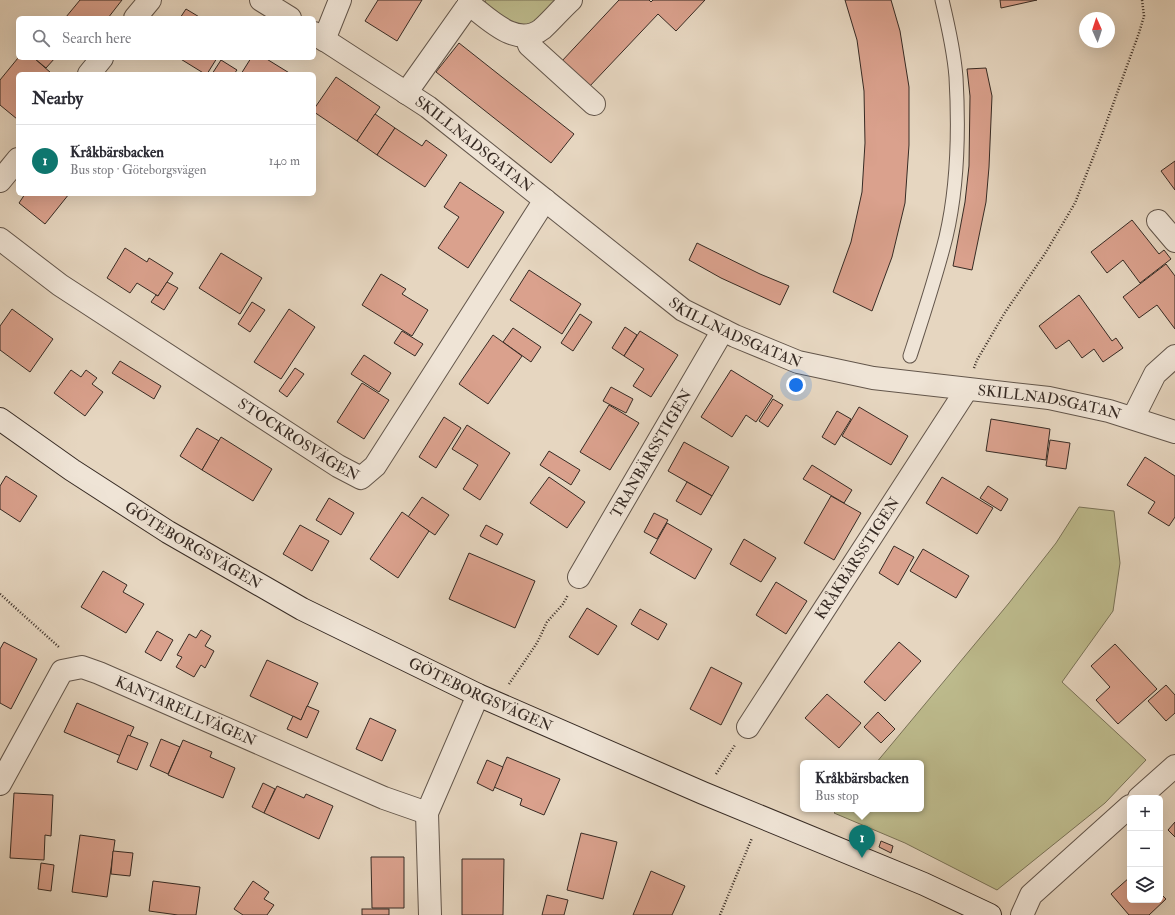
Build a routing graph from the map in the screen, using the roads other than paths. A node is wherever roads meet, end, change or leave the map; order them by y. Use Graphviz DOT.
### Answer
graph roads {
  1 [pos="150,0"];
  2 [pos="261,0"];
  3 [pos="340,0"];
  4 [pos="571,0"];
  5 [pos="942,0"];
  6 [pos="469,2"];
  7 [pos="137,16"];
  8 [pos="287,16"];
  9 [pos="526,36"];
  10 [pos="319,37"];
  11 [pos="100,60"];
  12 [pos="91,72"];
  13 [pos="406,93"];
  14 [pos="594,104"];
  15 [pos="16,161"];
  16 [pos="0,181"];
  17 [pos="545,200"];
  18 [pos="1158,221"];
  19 [pos="0,239"];
  20 [pos="1175,241"];
  21 [pos="723,330"];
  22 [pos="910,356"];
  23 [pos="1175,356"];
  24 [pos="967,389"];
  25 [pos="1133,418"];
  26 [pos="0,419"];
  27 [pos="1175,432"];
  28 [pos="579,577"];
  29 [pos="488,699"];
  30 [pos="748,727"];
  31 [pos="1175,766"];
  32 [pos="0,784"];
  33 [pos="1142,795"];
  34 [pos="1127,809"];
  35 [pos="427,813"];
  36 [pos="430,915"];
  37 [pos="990,915"];
  38 [pos="1022,915"];
  1 -- 7 [label="street"];
  2 -- 8 [label="street"];
  3 -- 10 [label="street, SKILLNADSGATAN"];
  4 -- 9 [label="street"];
  5 -- 22 [label="lane"];
  6 -- 9 [label="street, SKILLNADSGATAN"];
  6 -- 13 [label="street, SKILLNADSGATAN"];
  9 -- 14 [label="street"];
  10 -- 13 [label="street, SKILLNADSGATAN"];
  11 -- 12 [label="street"];
  13 -- 17 [label="street, SKILLNADSGATAN"];
  15 -- 16 [label="street"];
  17 -- 19 [label="street, STOCKROSVÄGEN"];
  17 -- 21 [label="street, SKILLNADSGATAN"];
  18 -- 20 [label="street"];
  21 -- 24 [label="street, SKILLNADSGATAN"];
  21 -- 28 [label="street, TRANBÄRSSTIGEN"];
  23 -- 25 [label="street, SKILLNADSGATAN"];
  24 -- 25 [label="street, SKILLNADSGATAN"];
  24 -- 30 [label="street, KRÅKBÄRSSTIGEN"];
  25 -- 27 [label="street, SKILLNADSGATAN"];
  26 -- 29 [label="street, GÖTEBORGSVÄGEN"];
  29 -- 35 [label="street"];
  29 -- 37 [label="street, GÖTEBORGSVÄGEN"];
  31 -- 33 [label="street"];
  32 -- 35 [label="street, KANTARELLVÄGEN"];
  34 -- 38 [label="street"];
  35 -- 36 [label="street"];
}
